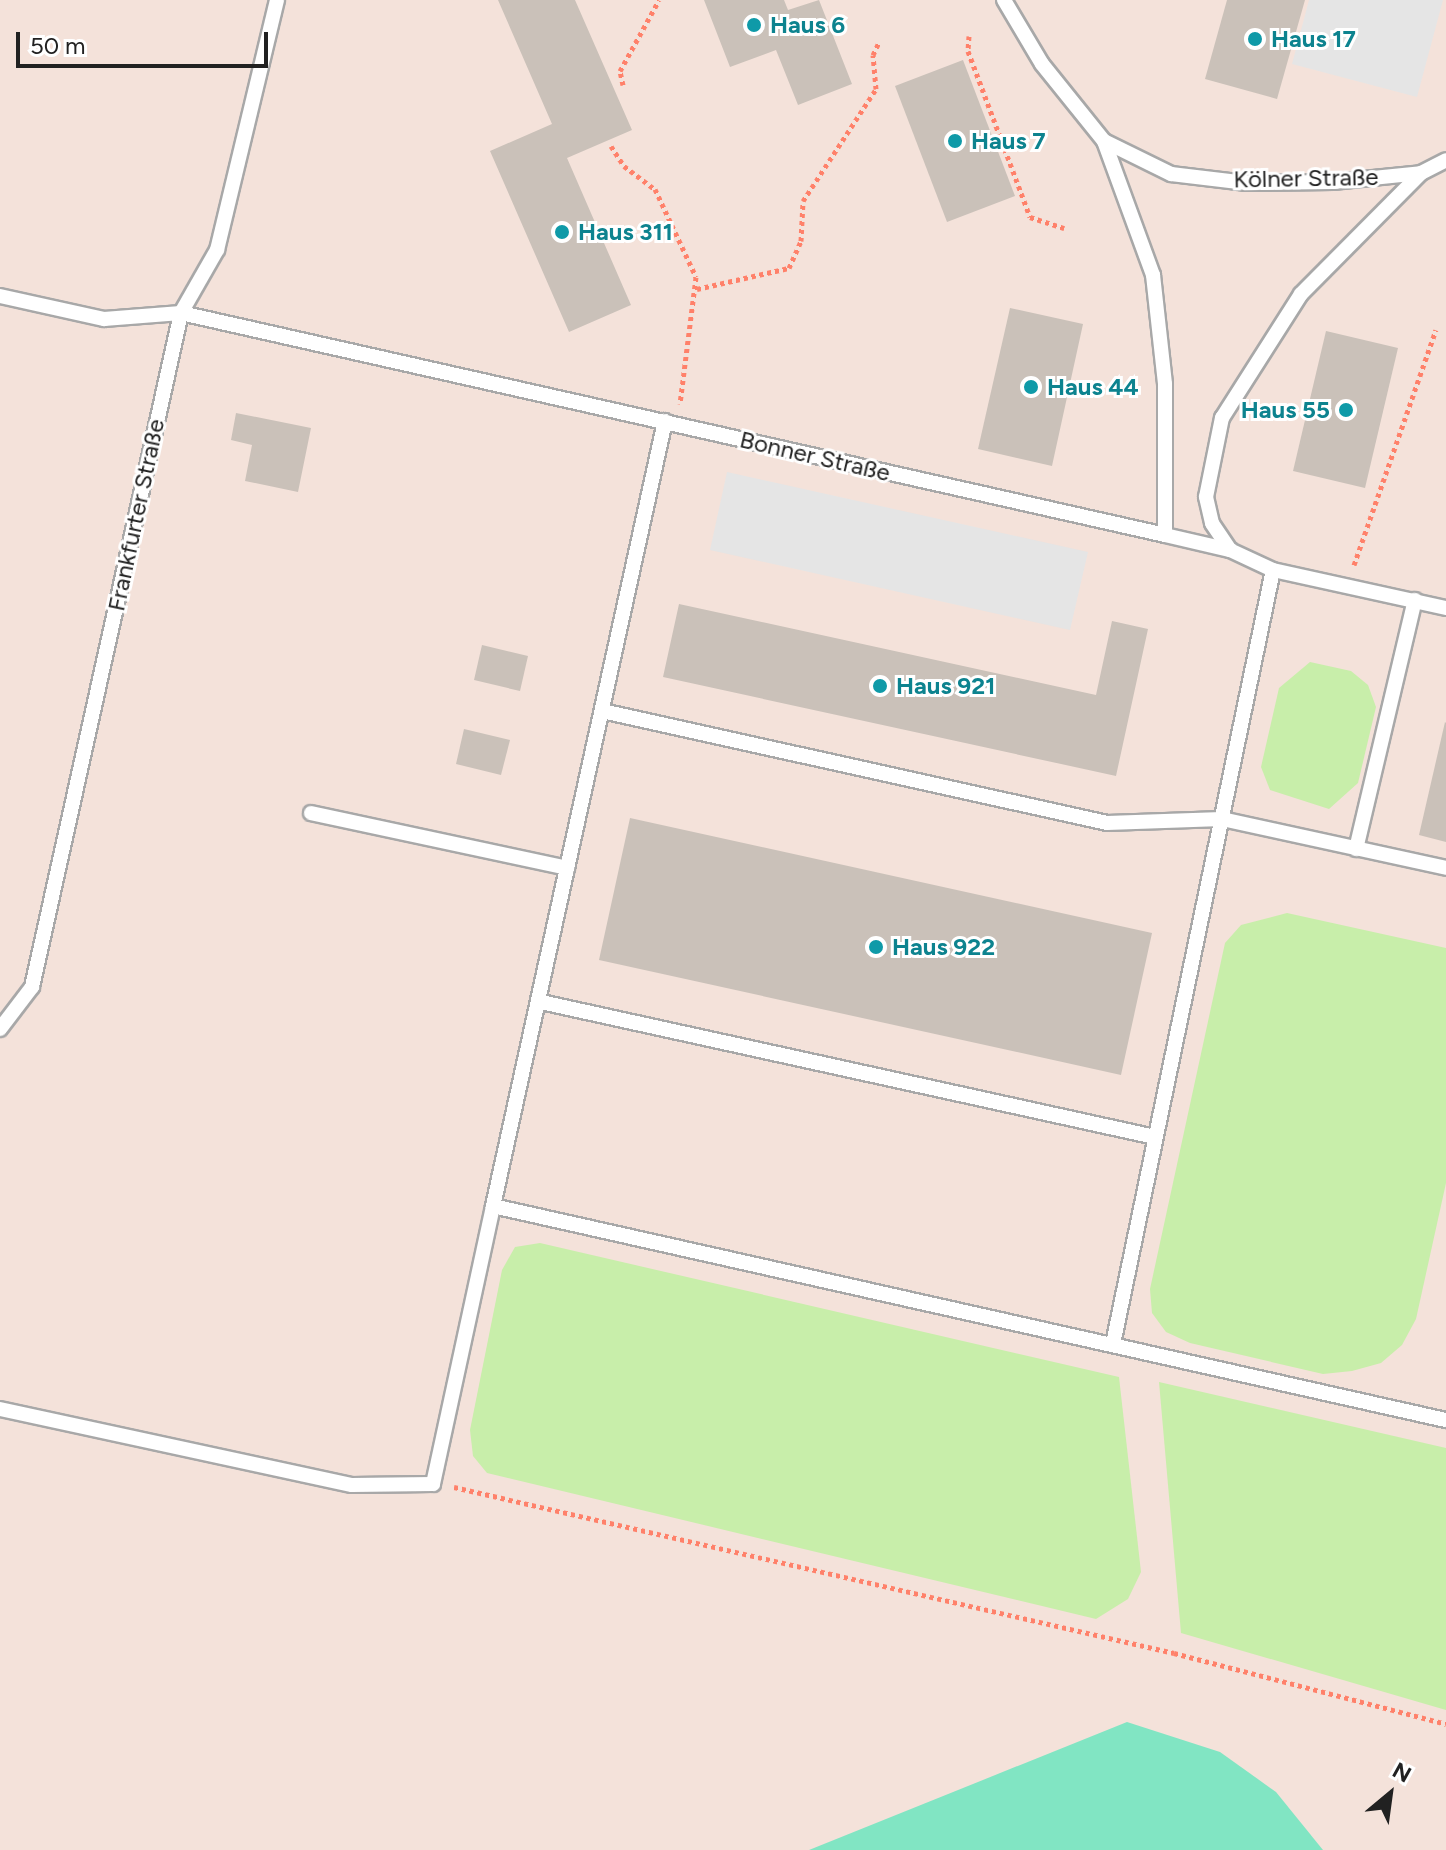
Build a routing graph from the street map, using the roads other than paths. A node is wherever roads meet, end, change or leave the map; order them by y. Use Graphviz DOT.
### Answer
graph roads {
  1 [pos="277,0"];
  2 [pos="1004,0"];
  3 [pos="1104,141"];
  4 [pos="1446,160"];
  5 [pos="1421,173"];
  6 [pos="0,296"];
  7 [pos="181,313"];
  8 [pos="671,422"];
  9 [pos="1165,535"];
  10 [pos="1230,550"];
  11 [pos="1273,570"];
  12 [pos="1415,600"];
  13 [pos="1446,608"];
  14 [pos="602,711"];
  15 [pos="311,813"];
  16 [pos="1222,819"];
  17 [pos="1356,849"];
  18 [pos="567,868"];
  19 [pos="1446,868"];
  20 [pos="541,1002"];
  21 [pos="0,1029"];
  22 [pos="1155,1137"];
  23 [pos="493,1206"];
  24 [pos="1113,1344"];
  25 [pos="0,1409"];
  26 [pos="1446,1420"];
  1 -- 7 [label="lane, Frankfurter Straße"];
  2 -- 3 [label="lane, Kölner Straße"];
  3 -- 5 [label="lane, Kölner Straße"];
  3 -- 9 [label="lane"];
  4 -- 5 [label="lane, Kölner Straße"];
  5 -- 10 [label="lane"];
  6 -- 7 [label="lane, Bonner Straße"];
  7 -- 8 [label="lane, Bonner Straße"];
  7 -- 21 [label="lane, Frankfurter Straße"];
  8 -- 9 [label="lane, Bonner Straße"];
  8 -- 14 [label="lane"];
  9 -- 10 [label="lane, Bonner Straße"];
  10 -- 11 [label="lane, Bonner Straße"];
  11 -- 12 [label="lane, Bonner Straße"];
  11 -- 16 [label="lane"];
  12 -- 13 [label="lane, Bonner Straße"];
  12 -- 17 [label="lane"];
  14 -- 16 [label="lane"];
  14 -- 18 [label="lane"];
  15 -- 18 [label="lane"];
  16 -- 17 [label="lane"];
  16 -- 22 [label="lane"];
  17 -- 19 [label="lane"];
  18 -- 20 [label="lane"];
  20 -- 22 [label="lane"];
  20 -- 23 [label="lane"];
  22 -- 24 [label="lane"];
  23 -- 24 [label="lane"];
  23 -- 25 [label="lane"];
  24 -- 26 [label="lane"];
}
